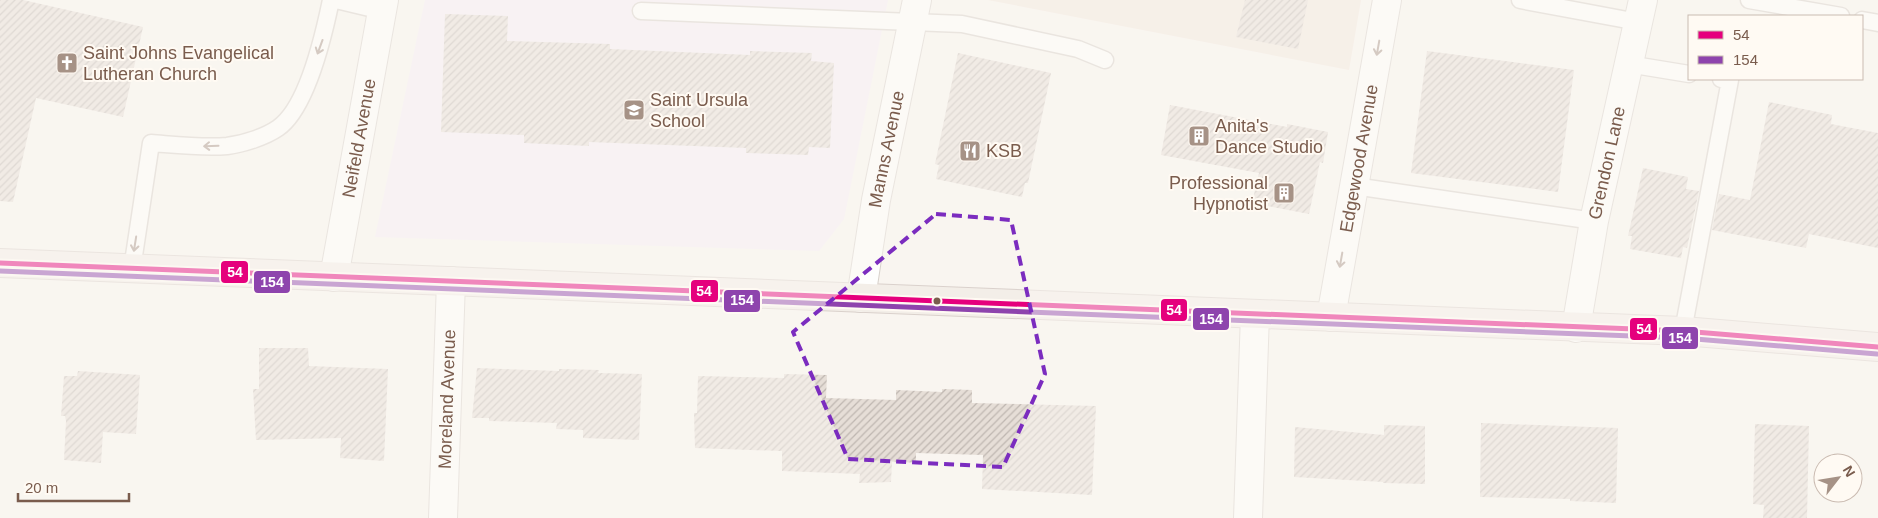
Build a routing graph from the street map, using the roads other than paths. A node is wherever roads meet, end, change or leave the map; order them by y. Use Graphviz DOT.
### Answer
graph roads {
  1 [pos="331,0"];
  2 [pos="336,0"];
  3 [pos="1387,0"];
  4 [pos="1520,0"];
  5 [pos="1749,0"];
  6 [pos="383,5"];
  7 [pos="915,10"];
  8 [pos="641,11"];
  9 [pos="1641,11"];
  10 [pos="1835,15"];
  11 [pos="1863,20"];
  12 [pos="1878,23"];
  13 [pos="1105,60"];
  14 [pos="1628,64"];
  15 [pos="1688,74"];
  16 [pos="1730,80"];
  17 [pos="1354,186"];
  18 [pos="1594,221"];
  19 [pos="0,263"];
  20 [pos="132,269"];
  21 [pos="334,277"];
  22 [pos="451,281"];
  23 [pos="861,298"];
  24 [pos="1256,314"];
  25 [pos="1331,317"];
  26 [pos="1576,328"];
  27 [pos="1682,331"];
  28 [pos="1878,347"];
  29 [pos="443,518"];
  30 [pos="1248,518"];
  1 -- 20 [label="lane, one-way"];
  2 -- 6 [label="lane"];
  3 -- 17 [label="street, Edgewood Avenue, one-way"];
  4 -- 9 [label="lane"];
  5 -- 10 [label="lane"];
  6 -- 21 [label="street, Neifeld Avenue"];
  7 -- 8 [label="lane"];
  7 -- 13 [label="lane"];
  7 -- 23 [label="street, Manns Avenue"];
  9 -- 14 [label="street, Grendon Lane"];
  11 -- 12 [label="lane"];
  14 -- 15 [label="lane"];
  14 -- 18 [label="street, Grendon Lane"];
  16 -- 27 [label="lane"];
  17 -- 18 [label="lane"];
  17 -- 25 [label="street, Edgewood Avenue, one-way"];
  18 -- 26 [label="street, Grendon Lane"];
  19 -- 20 [label="main road"];
  20 -- 21 [label="main road"];
  21 -- 22 [label="main road"];
  22 -- 23 [label="main road"];
  22 -- 29 [label="street, Moreland Avenue"];
  23 -- 24 [label="main road"];
  24 -- 25 [label="main road"];
  24 -- 30 [label="street"];
  25 -- 26 [label="main road"];
  26 -- 27 [label="main road"];
  27 -- 28 [label="main road"];
}
